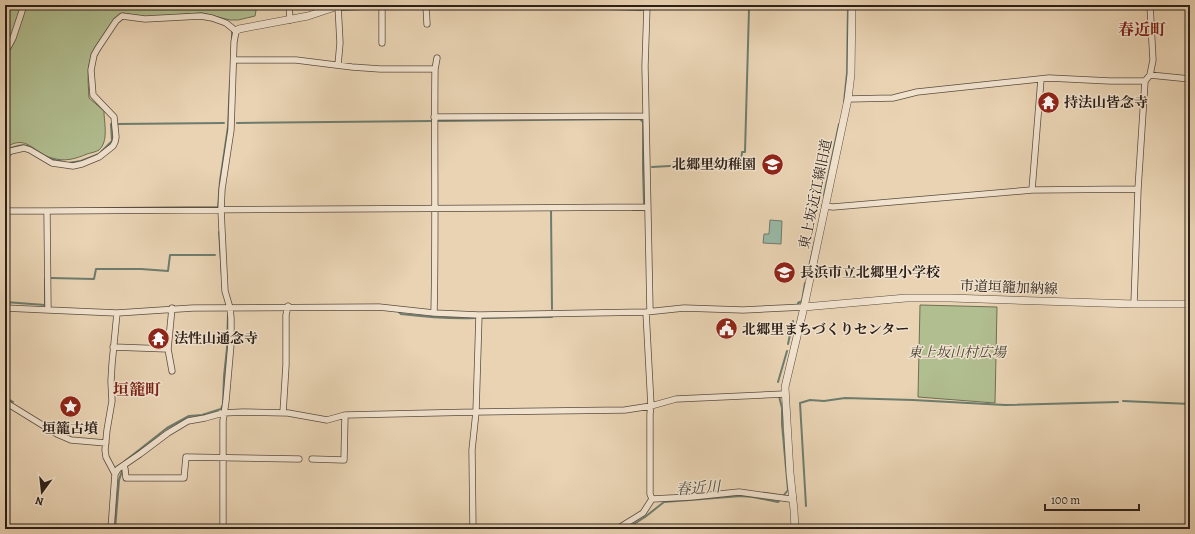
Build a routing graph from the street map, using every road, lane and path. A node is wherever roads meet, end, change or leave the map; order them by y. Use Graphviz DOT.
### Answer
graph roads {
  1 [pos="24,5"];
  2 [pos="289,5"];
  3 [pos="340,5"];
  4 [pos="426,5"];
  5 [pos="606,5"];
  6 [pos="644,5"];
  7 [pos="667,5"];
  8 [pos="852,5"];
  9 [pos="1150,5"];
  10 [pos="382,7"];
  11 [pos="290,16"];
  12 [pos="427,24"];
  13 [pos="235,30"];
  14 [pos="382,44"];
  15 [pos="5,53"];
  16 [pos="437,58"];
  17 [pos="234,60"];
  18 [pos="338,66"];
  19 [pos="435,68"];
  20 [pos="1150,75"];
  21 [pos="1041,79"];
  22 [pos="1190,79"];
  23 [pos="1144,81"];
  24 [pos="848,100"];
  25 [pos="646,116"];
  26 [pos="434,117"];
  27 [pos="5,155"];
  28 [pos="1138,189"];
  29 [pos="1032,190"];
  30 [pos="825,206"];
  31 [pos="648,207"];
  32 [pos="435,208"];
  33 [pos="218,210"];
  34 [pos="5,211"];
  35 [pos="47,211"];
  36 [pos="1134,304"];
  37 [pos="1190,304"];
  38 [pos="804,307"];
  39 [pos="5,308"];
  40 [pos="172,308"];
  41 [pos="230,308"];
  42 [pos="288,308"];
  43 [pos="48,310"];
  44 [pos="648,311"];
  45 [pos="117,313"];
  46 [pos="434,313"];
  47 [pos="479,315"];
  48 [pos="113,347"];
  49 [pos="168,348"];
  50 [pos="172,371"];
  51 [pos="785,394"];
  52 [pos="5,402"];
  53 [pos="651,406"];
  54 [pos="476,412"];
  55 [pos="224,413"];
  56 [pos="282,413"];
  57 [pos="344,416"];
  58 [pos="106,443"];
  59 [pos="224,458"];
  60 [pos="312,459"];
  61 [pos="299,460"];
  62 [pos="124,466"];
  63 [pos="115,474"];
  64 [pos="793,498"];
  65 [pos="652,499"];
  66 [pos="111,529"];
  67 [pos="223,529"];
  68 [pos="473,529"];
  69 [pos="617,529"];
  70 [pos="795,529"];
  1 -- 15 [label="street"];
  2 -- 11 [label="street"];
  3 -- 11 [label="street"];
  3 -- 18 [label="street"];
  4 -- 12 [label="street"];
  5 -- 6 [label="street"];
  6 -- 7 [label="street"];
  6 -- 25 [label="street"];
  8 -- 24 [label="street, 東上坂近江線旧道"];
  9 -- 20 [label="street"];
  10 -- 14 [label="street"];
  11 -- 13 [label="street"];
  13 -- 17 [label="street"];
  13 -- 27 [label="street"];
  16 -- 19 [label="street"];
  17 -- 18 [label="street"];
  17 -- 33 [label="street"];
  18 -- 19 [label="street"];
  19 -- 26 [label="street"];
  20 -- 22 [label="street"];
  20 -- 23 [label="street"];
  21 -- 23 [label="street"];
  21 -- 24 [label="street"];
  21 -- 29 [label="street"];
  23 -- 28 [label="street"];
  24 -- 30 [label="street, 東上坂近江線旧道"];
  25 -- 26 [label="street"];
  25 -- 31 [label="street"];
  26 -- 32 [label="street"];
  28 -- 29 [label="street"];
  28 -- 36 [label="street"];
  29 -- 30 [label="street"];
  30 -- 38 [label="street, 東上坂近江線旧道"];
  31 -- 32 [label="street"];
  31 -- 44 [label="street"];
  32 -- 33 [label="street"];
  32 -- 46 [label="street"];
  33 -- 35 [label="street"];
  33 -- 41 [label="street"];
  34 -- 35 [label="street"];
  35 -- 43 [label="street"];
  36 -- 37 [label="street, 市道垣籠加納線"];
  36 -- 38 [label="street, 市道垣籠加納線"];
  38 -- 44 [label="street"];
  38 -- 51 [label="street, 東上坂近江線旧道"];
  39 -- 43 [label="street"];
  40 -- 41 [label="street"];
  40 -- 45 [label="street"];
  40 -- 49 [label="street"];
  41 -- 42 [label="street"];
  41 -- 55 [label="street"];
  42 -- 46 [label="street"];
  42 -- 56 [label="street"];
  43 -- 45 [label="street"];
  44 -- 47 [label="street"];
  44 -- 53 [label="street"];
  45 -- 48 [label="street"];
  46 -- 47 [label="street"];
  47 -- 54 [label="street"];
  48 -- 49 [label="street"];
  48 -- 58 [label="street"];
  49 -- 50 [label="street"];
  51 -- 53 [label="street"];
  51 -- 64 [label="street, 東上坂近江線旧道"];
  52 -- 58 [label="street"];
  53 -- 54 [label="street"];
  53 -- 65 [label="street"];
  54 -- 57 [label="street"];
  54 -- 68 [label="street"];
  55 -- 56 [label="street"];
  55 -- 59 [label="street"];
  55 -- 62 [label="street"];
  56 -- 57 [label="street"];
  57 -- 60 [label="street"];
  58 -- 63 [label="street"];
  59 -- 61 [label="street"];
  59 -- 62 [label="street"];
  59 -- 67 [label="street"];
  62 -- 63 [label="street"];
  63 -- 66 [label="street"];
  64 -- 65 [label="street"];
  64 -- 70 [label="street, 東上坂近江線旧道"];
  65 -- 69 [label="street"];
}
